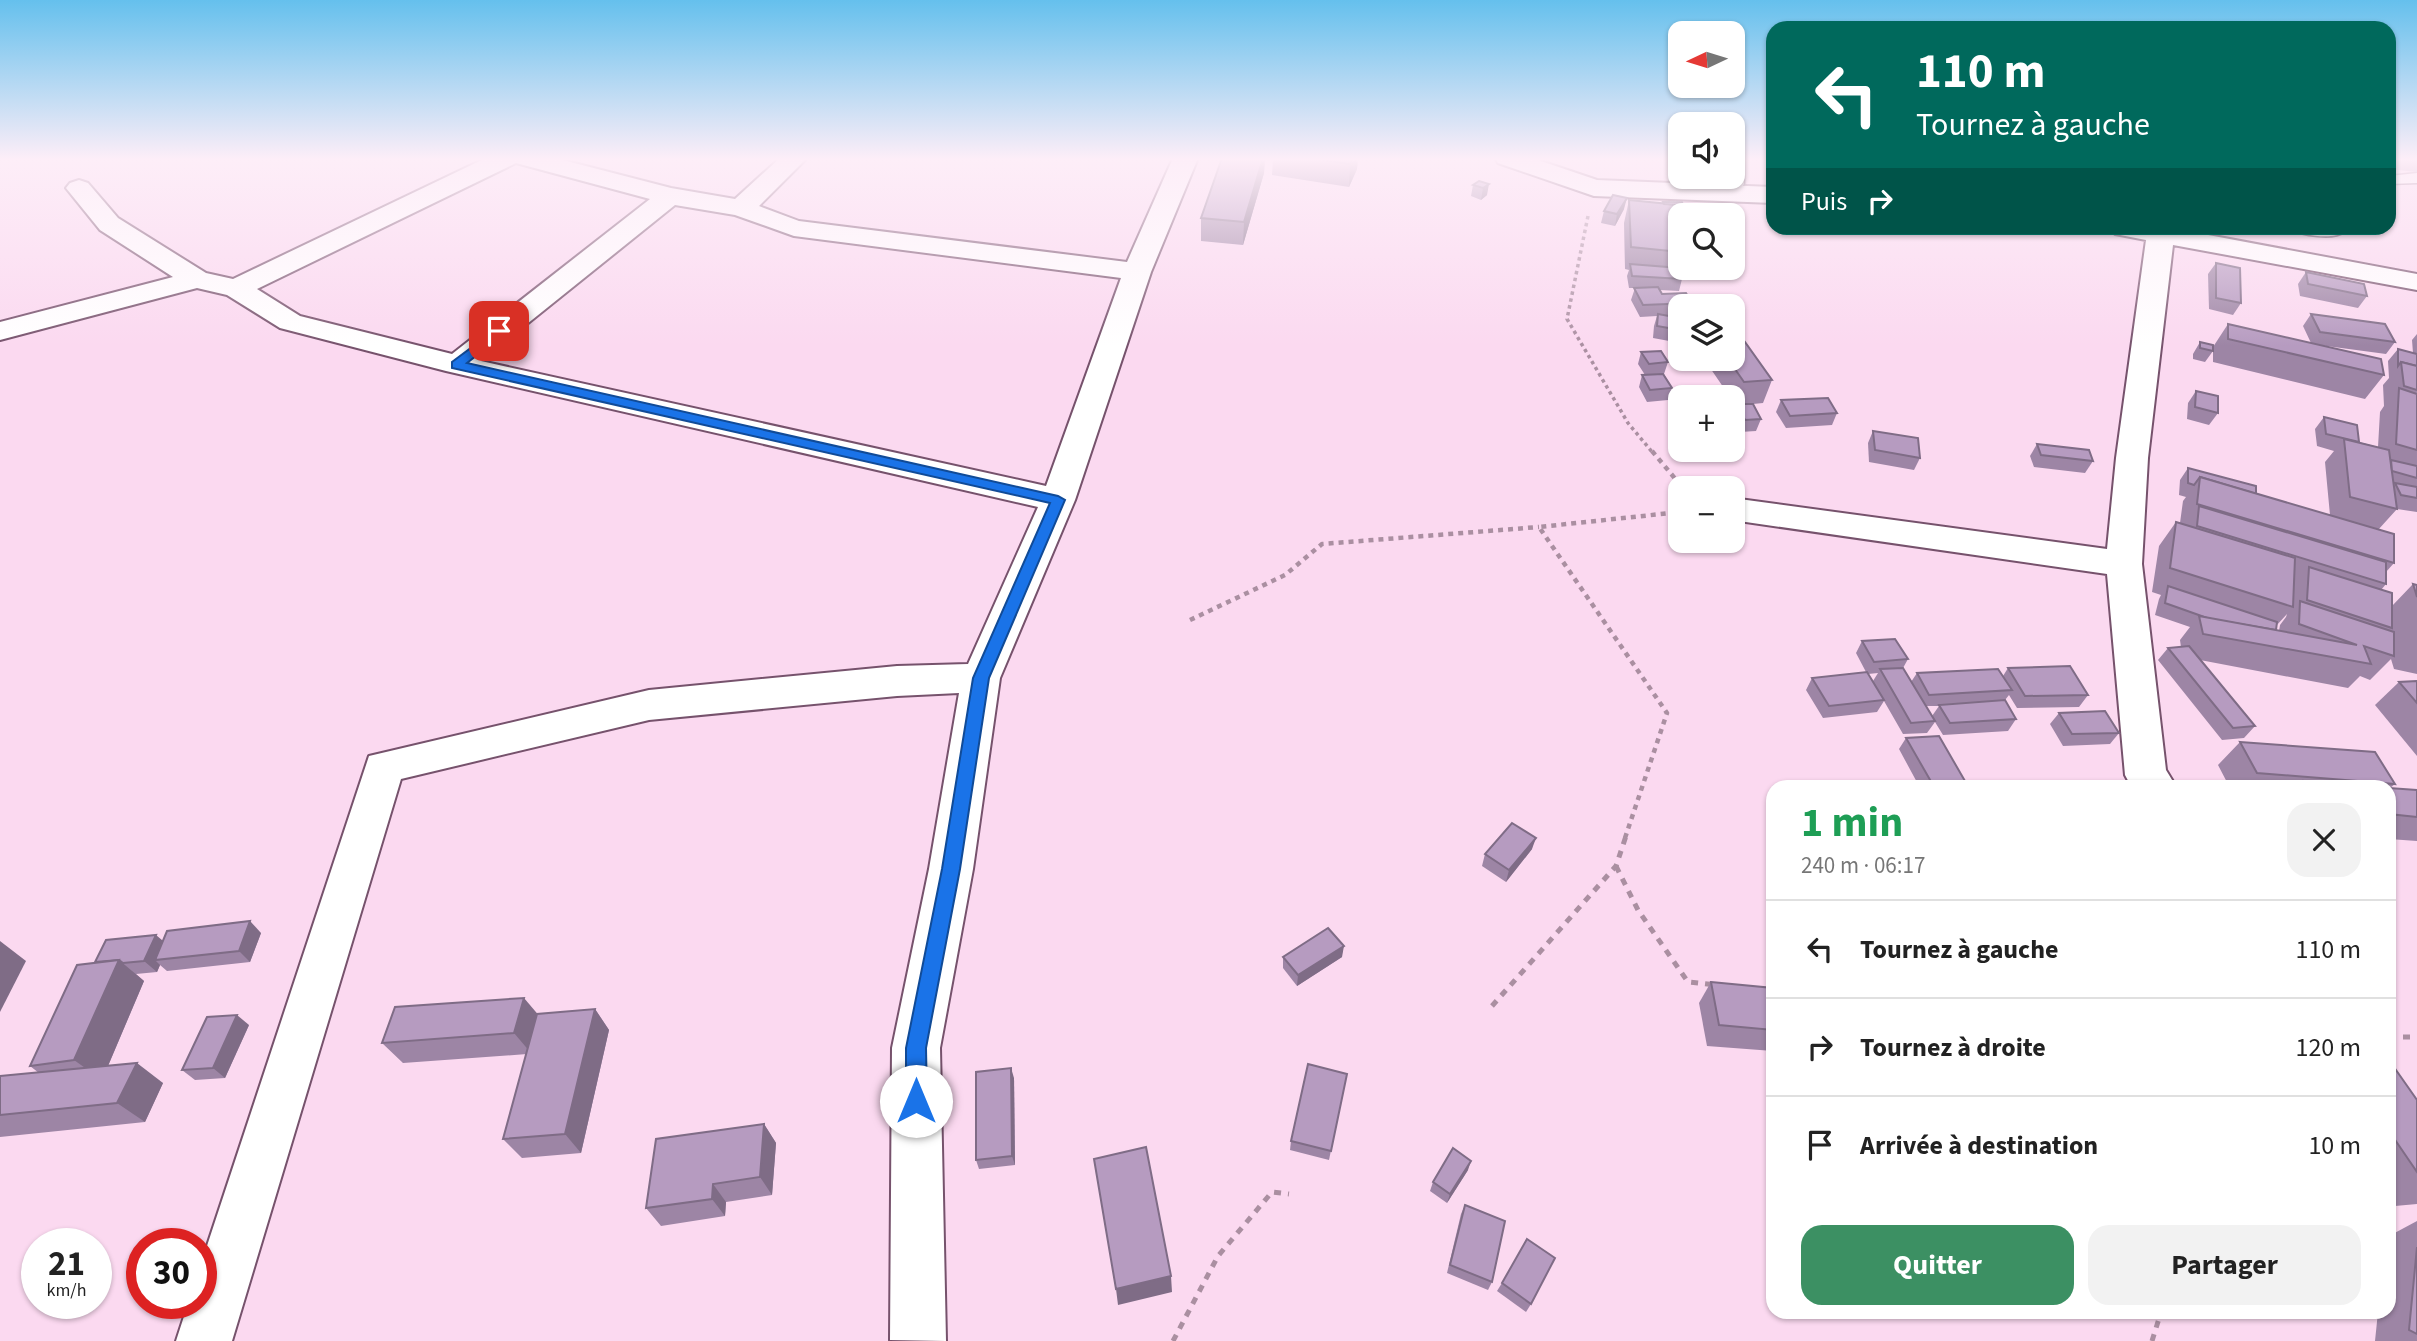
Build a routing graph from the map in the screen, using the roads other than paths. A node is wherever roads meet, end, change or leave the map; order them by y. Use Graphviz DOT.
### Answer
graph roads {
  1 [pos="106,221"];
  2 [pos="377,221"];
  3 [pos="639,221"];
  4 [pos="774,221"];
  5 [pos="1160,221"];
  6 [pos="2161,235"];
  7 [pos="2171,235"];
  8 [pos="1138,272"];
  9 [pos="197,280"];
  10 [pos="2417,282"];
  11 [pos="236,288"];
  12 [pos="0,331"];
  13 [pos="457,365"];
  14 [pos="1058,500"];
  15 [pos="1745,511"];
  16 [pos="2124,564"];
  17 [pos="992,652"];
  18 [pos="2150,780"];
  19 [pos="204,1341"];
  20 [pos="912,1341"];
  21 [pos="919,1341"];
  1 -- 9 [label="street"];
  2 -- 11 [label="street"];
  3 -- 13 [label="street"];
  4 -- 8 [label="street"];
  5 -- 8 [label="street"];
  6 -- 16 [label="street"];
  7 -- 10 [label="street"];
  8 -- 14 [label="street"];
  9 -- 11 [label="street"];
  9 -- 12 [label="street"];
  11 -- 13 [label="street"];
  13 -- 14 [label="street"];
  14 -- 17 [label="street"];
  15 -- 16 [label="street"];
  16 -- 18 [label="street"];
  17 -- 19 [label="street"];
  17 -- 21 [label="street"];
  20 -- 21 [label="street"];
}
